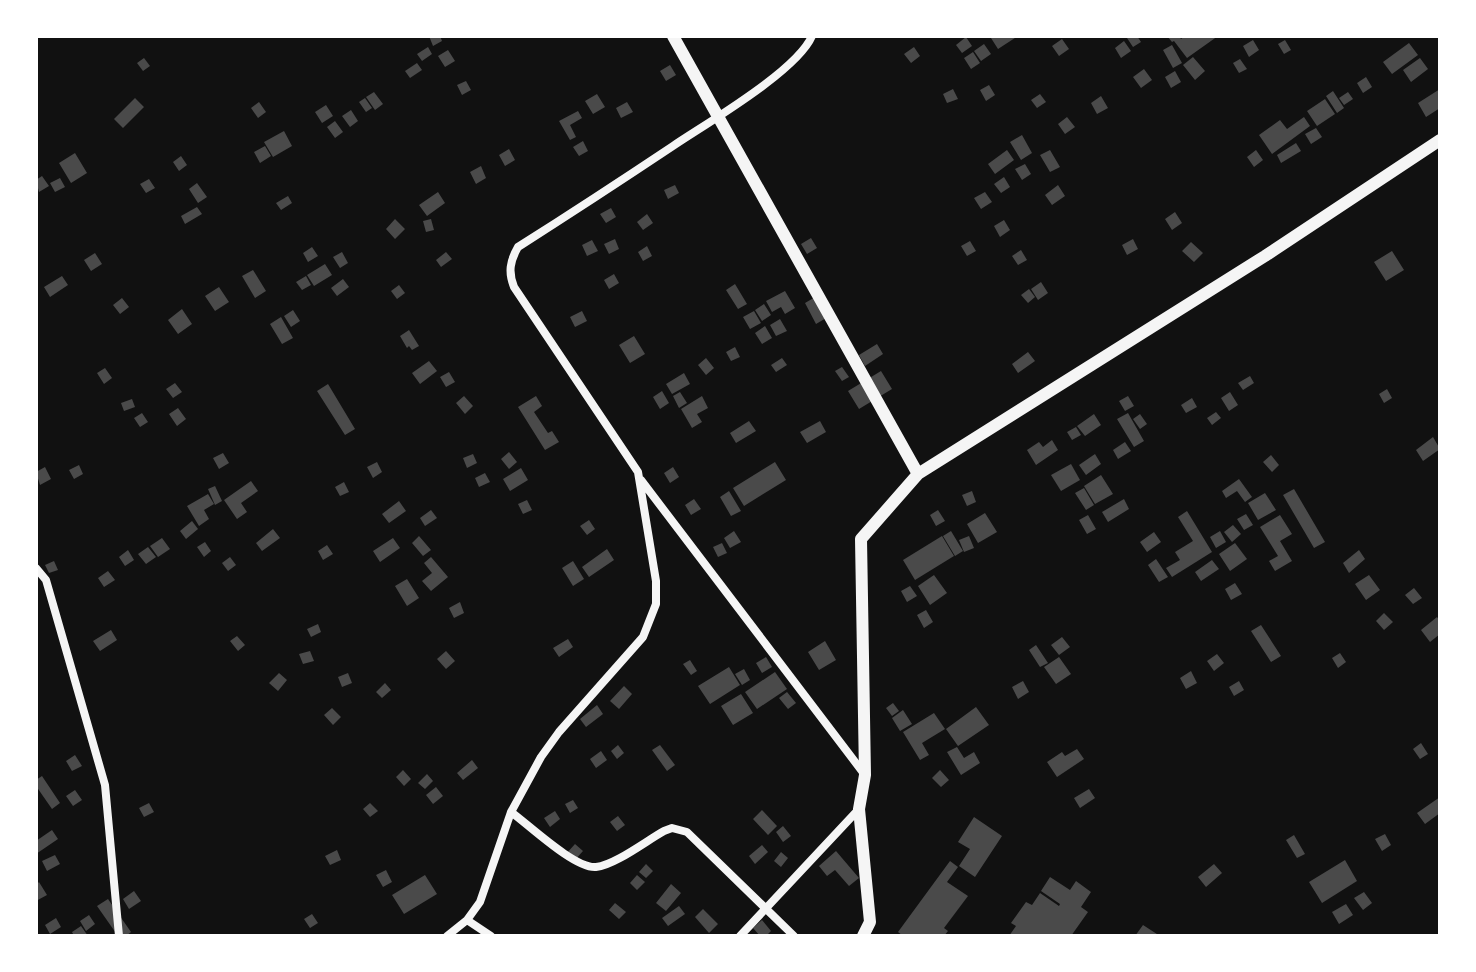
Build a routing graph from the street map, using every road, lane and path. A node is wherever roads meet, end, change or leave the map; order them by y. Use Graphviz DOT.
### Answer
graph roads {
  1 [pos="673,36"];
  2 [pos="812,36"];
  3 [pos="718,116"];
  4 [pos="1440,140"];
  5 [pos="918,474"];
  6 [pos="640,480"];
  7 [pos="36,568"];
  8 [pos="865,775"];
  9 [pos="859,809"];
  10 [pos="511,812"];
  11 [pos="766,909"];
  12 [pos="467,920"];
  13 [pos="119,936"];
  14 [pos="447,936"];
  15 [pos="491,936"];
  16 [pos="740,936"];
  17 [pos="794,936"];
  18 [pos="863,936"];
  1 -- 3 [label="street"];
  2 -- 3 [label="street"];
  3 -- 5 [label="street"];
  3 -- 6 [label="street"];
  4 -- 5 [label="street"];
  5 -- 8 [label="street"];
  6 -- 8 [label="street"];
  6 -- 10 [label="street"];
  7 -- 13 [label="street"];
  8 -- 9 [label="street"];
  9 -- 11 [label="street"];
  9 -- 18 [label="street"];
  10 -- 11 [label="street"];
  10 -- 12 [label="street"];
  11 -- 16 [label="street"];
  11 -- 17 [label="street"];
  12 -- 14 [label="street"];
  12 -- 15 [label="street"];
}
